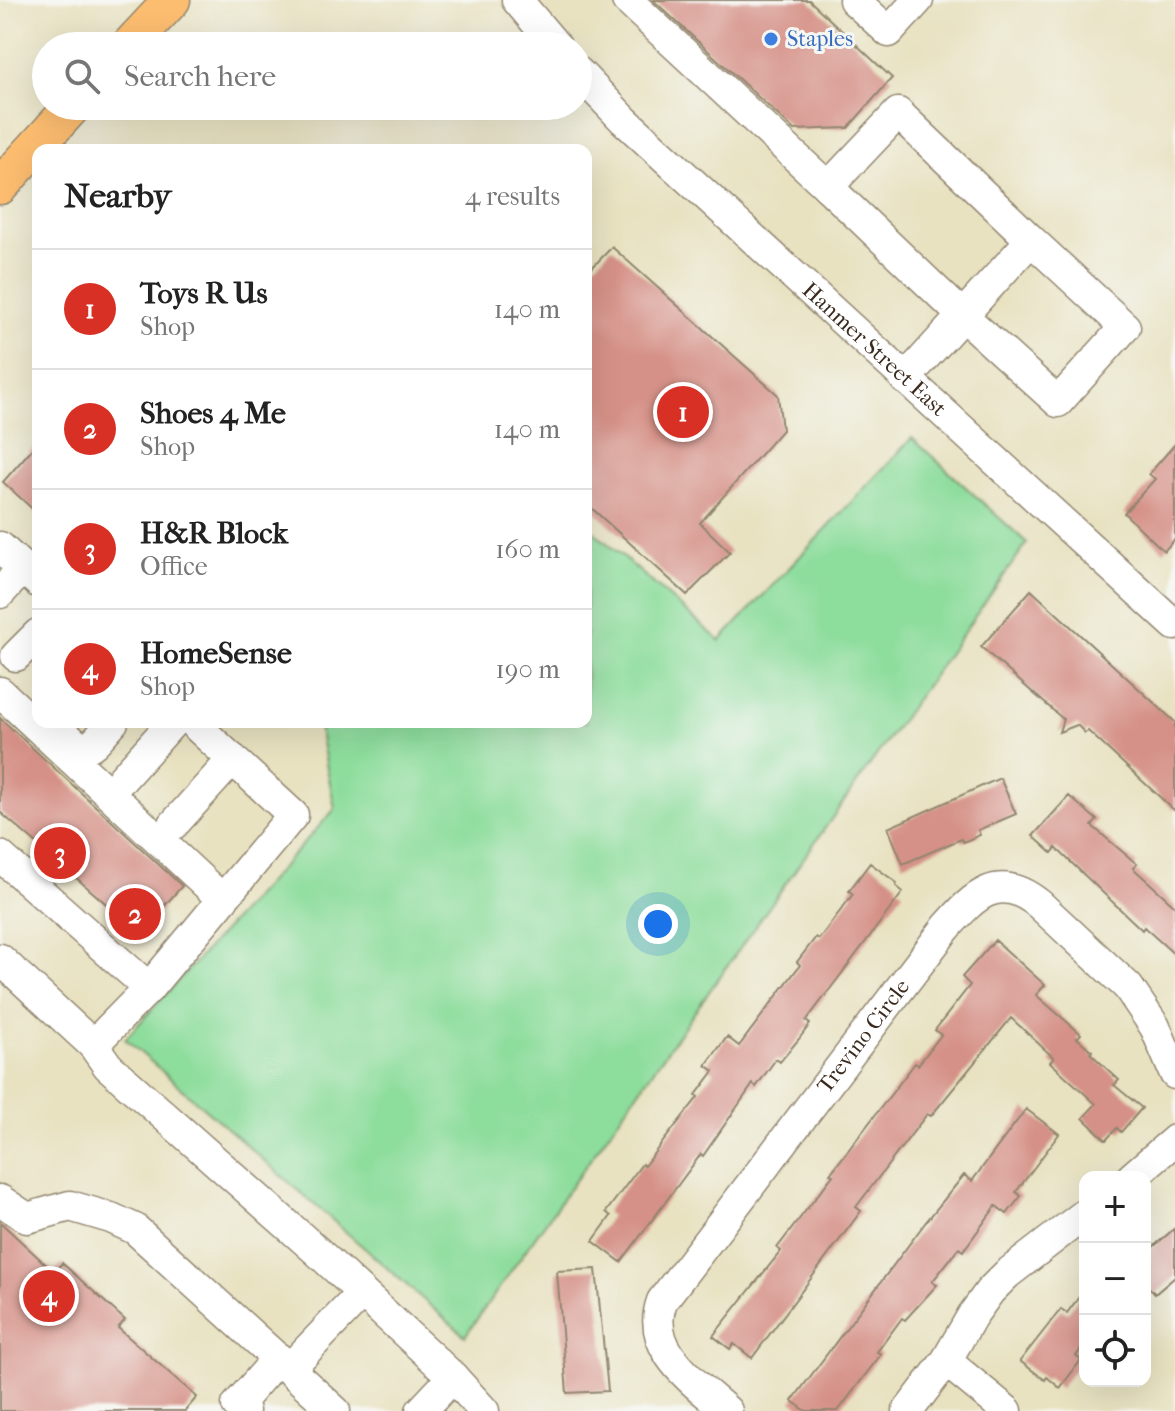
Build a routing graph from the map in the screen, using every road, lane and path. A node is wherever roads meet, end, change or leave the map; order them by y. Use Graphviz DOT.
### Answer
graph roads {
  1 [pos="172,0"];
  2 [pos="627,0"];
  3 [pos="854,0"];
  4 [pos="918,0"];
  5 [pos="533,5"];
  6 [pos="142,32"];
  7 [pos="548,32"];
  8 [pos="592,87"];
  9 [pos="60,120"];
  10 [pos="38,144"];
  11 [pos="32,151"];
  12 [pos="0,186"];
  13 [pos="828,187"];
  14 [pos="1031,240"];
  15 [pos="963,316"];
  16 [pos="905,379"];
  17 [pos="0,547"];
  18 [pos="30,575"];
  19 [pos="0,593"];
  20 [pos="1175,625"];
  21 [pos="32,641"];
  22 [pos="8,667"];
  23 [pos="0,692"];
  24 [pos="32,702"];
  25 [pos="32,722"];
  26 [pos="39,728"];
  27 [pos="57,728"];
  28 [pos="107,728"];
  29 [pos="168,728"];
  30 [pos="199,728"];
  31 [pos="233,759"];
  32 [pos="122,779"];
  33 [pos="174,824"];
  34 [pos="2,862"];
  35 [pos="222,899"];
  36 [pos="0,959"];
  37 [pos="149,988"];
  38 [pos="93,1045"];
  39 [pos="1175,1074"];
  40 [pos="1175,1140"];
  41 [pos="1139,1171"];
  42 [pos="0,1200"];
  43 [pos="1079,1219"];
  44 [pos="362,1293"];
  45 [pos="946,1361"];
  46 [pos="284,1364"];
  47 [pos="453,1377"];
  48 [pos="244,1411"];
  49 [pos="335,1411"];
  50 [pos="421,1411"];
  51 [pos="484,1411"];
  52 [pos="727,1411"];
  53 [pos="908,1411"];
  54 [pos="1007,1411"];
  1 -- 6 [label="main road"];
  2 -- 13 [label="street"];
  3 -- 4 [label="street"];
  5 -- 7 [label="street"];
  8 -- 16 [label="street, Hanmer Street East"];
  9 -- 10 [label="main road"];
  11 -- 12 [label="main road"];
  13 -- 14 [label="street"];
  13 -- 15 [label="street"];
  14 -- 15 [label="street"];
  14 -- 15 [label="street"];
  15 -- 16 [label="street"];
  16 -- 20 [label="street, Hanmer Street East"];
  17 -- 18 [label="street"];
  18 -- 19 [label="street"];
  21 -- 22 [label="street"];
  22 -- 24 [label="street"];
  23 -- 25 [label="street"];
  26 -- 35 [label="street"];
  27 -- 28 [label="street"];
  29 -- 32 [label="street"];
  30 -- 31 [label="street"];
  31 -- 33 [label="street"];
  31 -- 35 [label="street"];
  34 -- 37 [label="street"];
  35 -- 37 [label="street"];
  36 -- 38 [label="street"];
  37 -- 38 [label="street"];
  38 -- 44 [label="street"];
  39 -- 52 [label="street, Trevino Circle"];
  40 -- 41 [label="street"];
  42 -- 46 [label="street"];
  43 -- 45 [label="street"];
  44 -- 46 [label="street"];
  44 -- 47 [label="street"];
  45 -- 53 [label="street"];
  45 -- 54 [label="street"];
  46 -- 48 [label="street"];
  46 -- 49 [label="street"];
  47 -- 50 [label="street"];
  47 -- 51 [label="street"];
}
